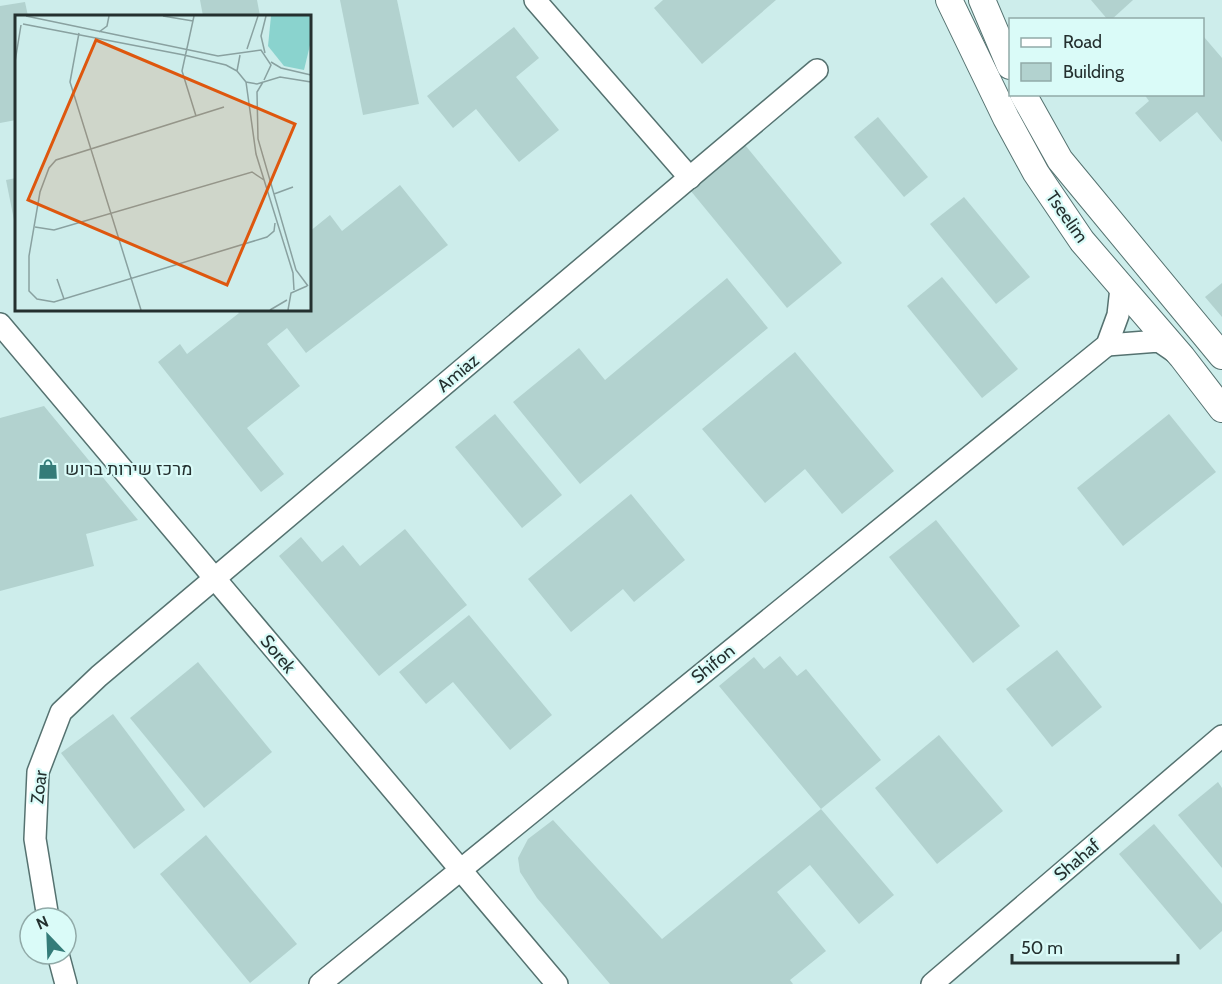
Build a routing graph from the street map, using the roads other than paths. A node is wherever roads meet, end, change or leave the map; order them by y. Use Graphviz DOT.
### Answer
graph roads {
  1 [pos="535,0"];
  2 [pos="949,0"];
  3 [pos="982,0"];
  4 [pos="1009,61"];
  5 [pos="817,70"];
  6 [pos="1024,96"];
  7 [pos="690,178"];
  8 [pos="1082,241"];
  9 [pos="0,324"];
  10 [pos="1107,345"];
  11 [pos="1222,356"];
  12 [pos="1182,357"];
  13 [pos="1222,409"];
  14 [pos="215,579"];
  15 [pos="99,676"];
  16 [pos="1222,736"];
  17 [pos="460,870"];
  18 [pos="46,906"];
  19 [pos="61,966"];
  20 [pos="66,984"];
  21 [pos="320,984"];
  22 [pos="557,984"];
  23 [pos="932,984"];
  1 -- 7 [label="street"];
  2 -- 8 [label="street, Tseelim"];
  3 -- 4 [label="street"];
  5 -- 7 [label="street, Amiaz"];
  6 -- 11 [label="street, Tseelim"];
  7 -- 14 [label="street, Amiaz"];
  8 -- 10 [label="street"];
  8 -- 12 [label="street, Tseelim"];
  9 -- 14 [label="street, Sorek"];
  10 -- 12 [label="street"];
  10 -- 17 [label="street, Shifon"];
  12 -- 13 [label="street, Tseelim"];
  14 -- 15 [label="street, Amiaz"];
  14 -- 17 [label="street, Sorek"];
  15 -- 18 [label="street, Zoar"];
  16 -- 23 [label="street, Shahaf"];
  17 -- 21 [label="street, Shifon"];
  17 -- 22 [label="street, Sorek"];
  19 -- 20 [label="street"];
}
